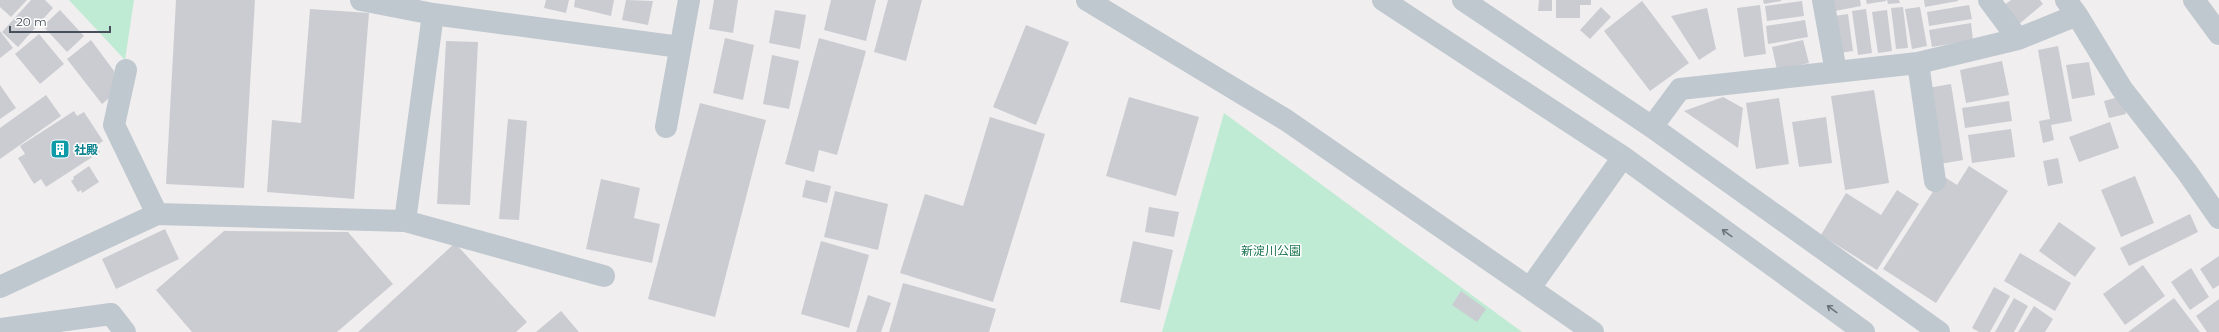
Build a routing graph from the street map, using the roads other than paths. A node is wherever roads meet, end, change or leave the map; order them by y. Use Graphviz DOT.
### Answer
graph roads {
  1 [pos="361,0"];
  2 [pos="689,0"];
  3 [pos="1087,0"];
  4 [pos="1383,0"];
  5 [pos="1463,0"];
  6 [pos="1823,0"];
  7 [pos="1989,0"];
  8 [pos="2194,0"];
  9 [pos="2071,7"];
  10 [pos="433,14"];
  11 [pos="2219,34"];
  12 [pos="2018,39"];
  13 [pos="680,47"];
  14 [pos="1918,62"];
  15 [pos="126,70"];
  16 [pos="1836,72"];
  17 [pos="666,127"];
  18 [pos="1652,127"];
  19 [pos="1623,156"];
  20 [pos="1935,181"];
  21 [pos="157,214"];
  22 [pos="2219,218"];
  23 [pos="405,221"];
  24 [pos="604,276"];
  25 [pos="0,287"];
  26 [pos="1530,288"];
  27 [pos="0,329"];
  28 [pos="125,332"];
  29 [pos="1593,332"];
  30 [pos="1864,332"];
  31 [pos="1939,332"];
  1 -- 10 [label="street"];
  2 -- 13 [label="street"];
  3 -- 26 [label="street"];
  4 -- 19 [label="street"];
  5 -- 18 [label="street"];
  6 -- 16 [label="street"];
  7 -- 12 [label="street"];
  8 -- 11 [label="street"];
  9 -- 12 [label="street"];
  9 -- 22 [label="street"];
  10 -- 13 [label="street"];
  10 -- 23 [label="street"];
  12 -- 14 [label="street"];
  13 -- 17 [label="street"];
  14 -- 16 [label="street"];
  14 -- 20 [label="street"];
  15 -- 21 [label="street"];
  16 -- 18 [label="street"];
  18 -- 31 [label="street"];
  19 -- 26 [label="street"];
  30 -- 19 [label="street, one-way"];
  21 -- 23 [label="street"];
  21 -- 25 [label="street"];
  23 -- 24 [label="street"];
  26 -- 29 [label="street"];
  27 -- 28 [label="street"];
}
